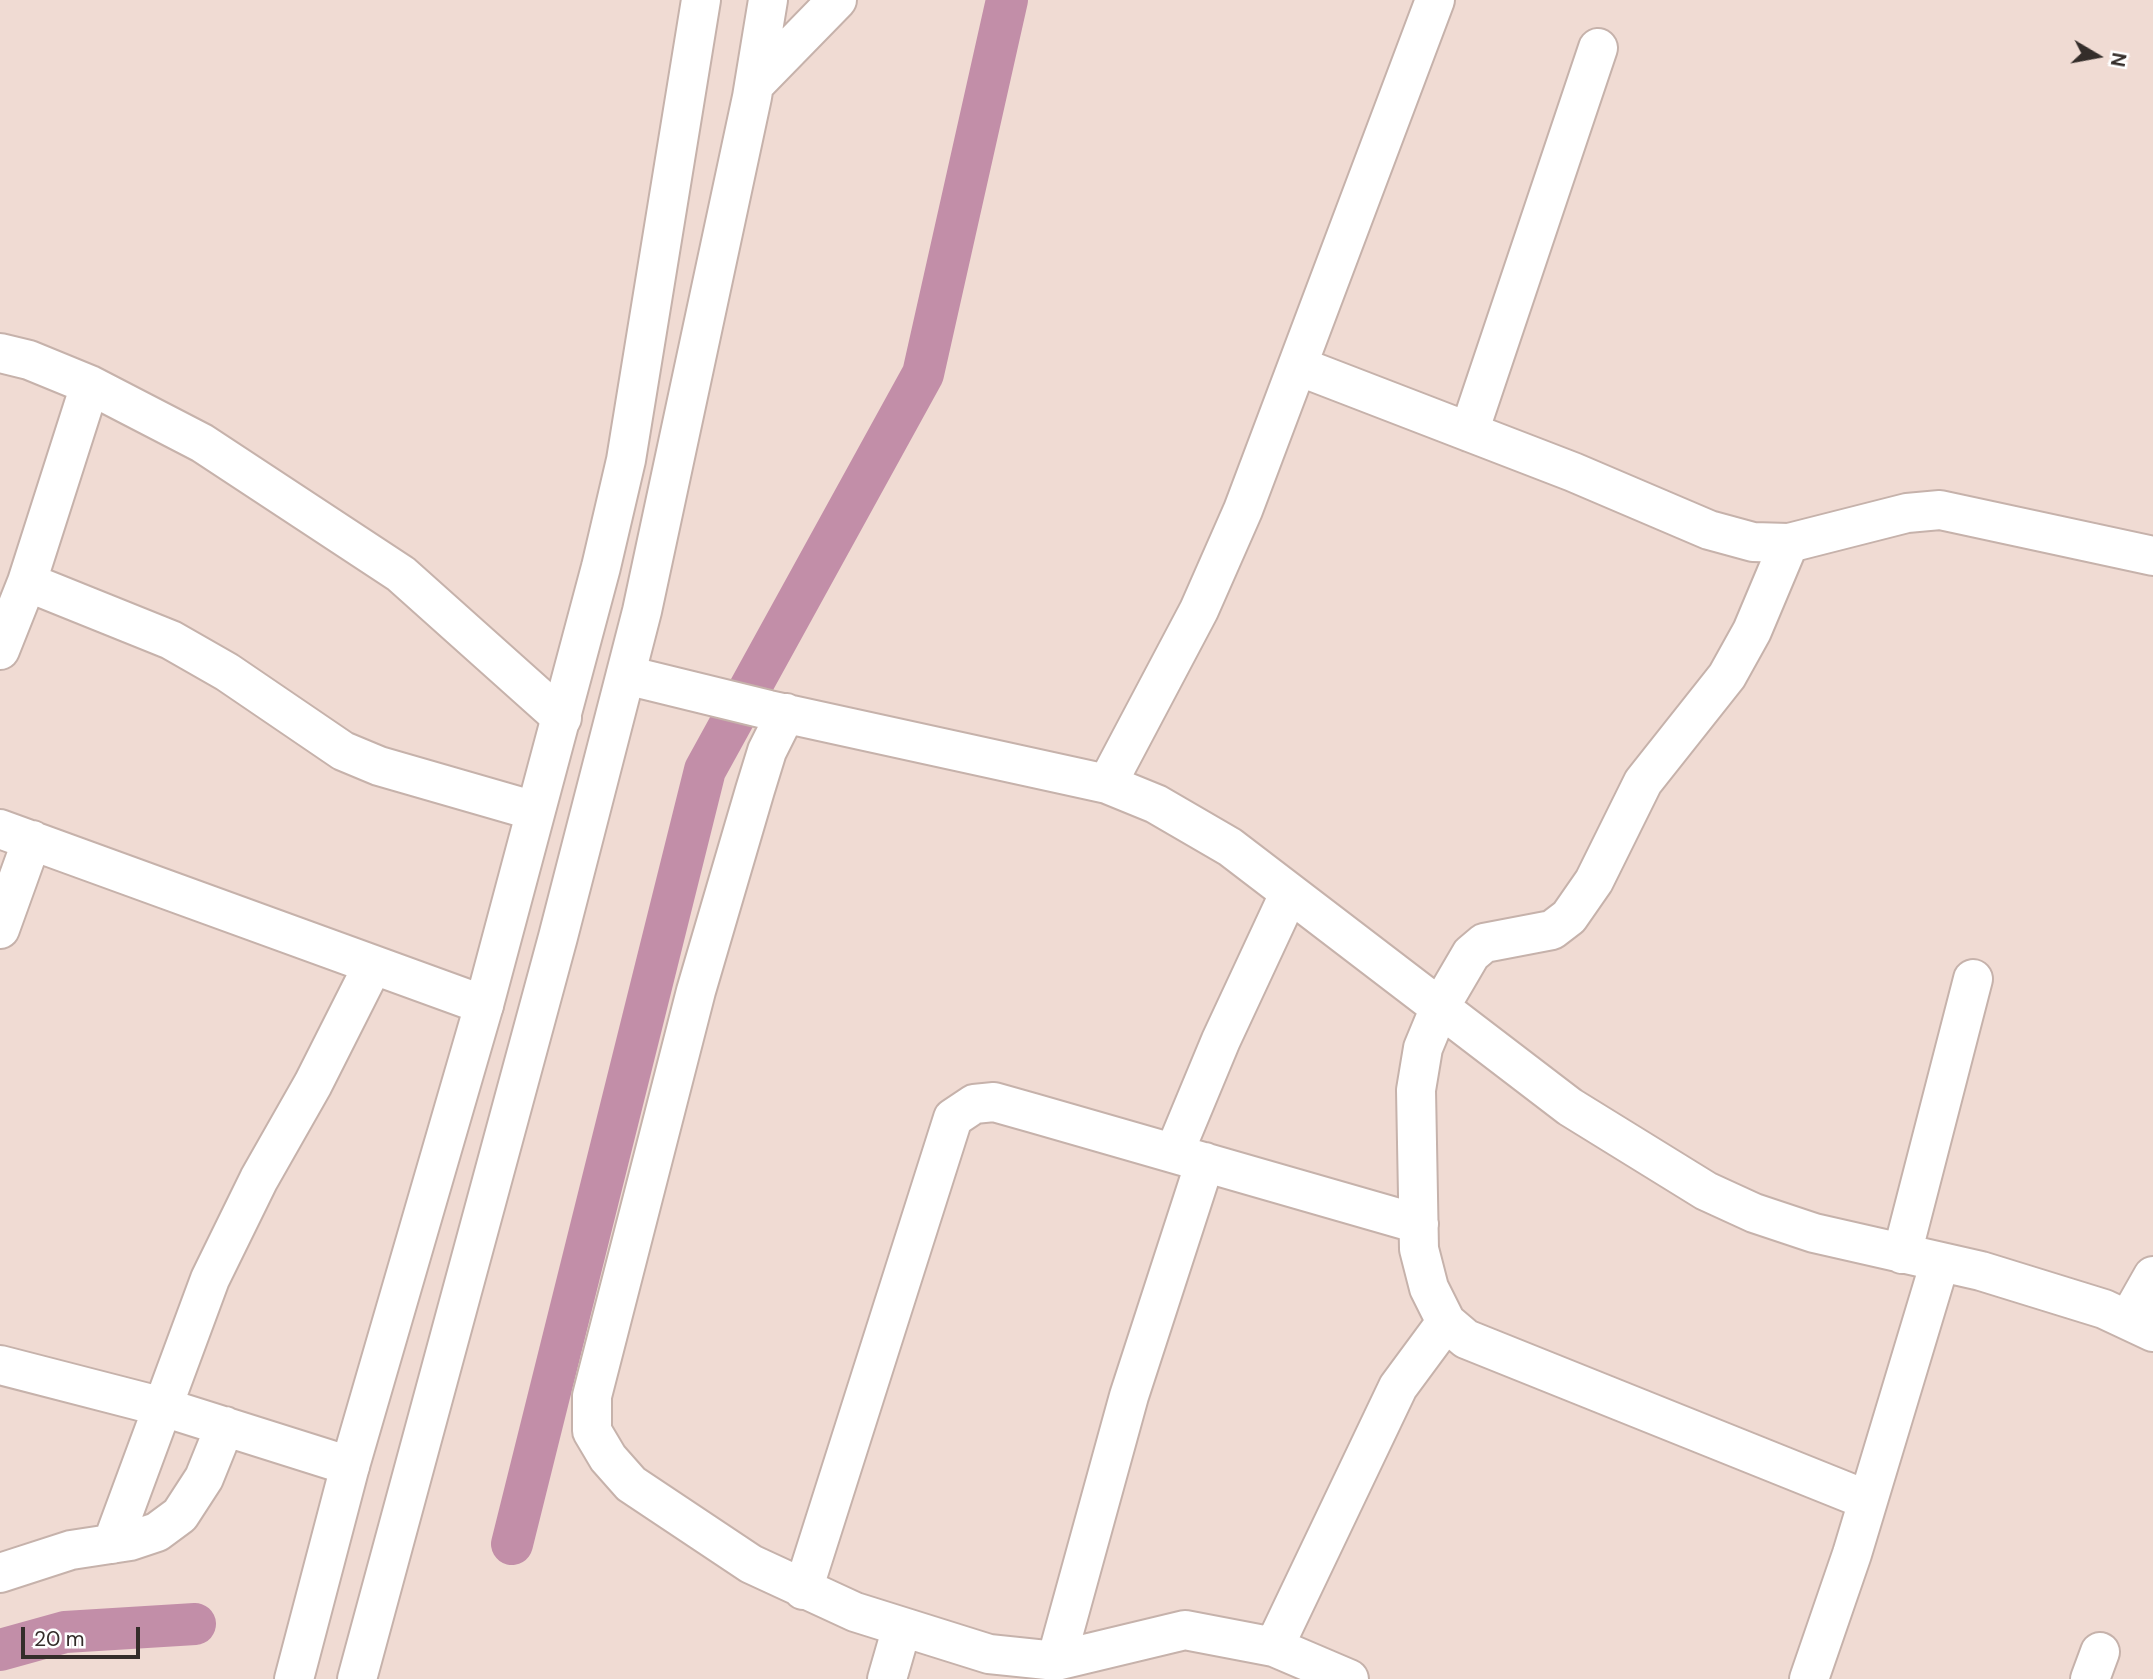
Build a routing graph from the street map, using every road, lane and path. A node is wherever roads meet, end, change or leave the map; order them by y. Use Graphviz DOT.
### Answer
graph roads {
  1 [pos="701,0"];
  2 [pos="768,0"];
  3 [pos="837,0"];
  4 [pos="1435,0"];
  5 [pos="1598,48"];
  6 [pos="754,85"];
  7 [pos="0,353"];
  8 [pos="1298,366"];
  9 [pos="90,385"];
  10 [pos="1469,432"];
  11 [pos="1789,543"];
  12 [pos="2153,556"];
  13 [pos="27,582"];
  14 [pos="0,650"];
  15 [pos="626,675"];
  16 [pos="777,712"];
  17 [pos="562,718"];
  18 [pos="1107,784"];
  19 [pos="535,811"];
  20 [pos="16,835"];
  21 [pos="1289,894"];
  22 [pos="0,929"];
  23 [pos="373,965"];
  24 [pos="1973,979"];
  25 [pos="484,1005"];
  26 [pos="1440,1007"];
  27 [pos="1190,1157"];
  28 [pos="1419,1224"];
  29 [pos="1902,1254"];
  30 [pos="1940,1262"];
  31 [pos="2153,1276"];
  32 [pos="1446,1322"];
  33 [pos="2140,1326"];
  34 [pos="0,1365"];
  35 [pos="163,1407"];
  36 [pos="225,1426"];
  37 [pos="350,1466"];
  38 [pos="1867,1500"];
  39 [pos="112,1544"];
  40 [pos="0,1573"];
  41 [pos="803,1590"];
  42 [pos="902,1628"];
  43 [pos="1274,1647"];
  44 [pos="1056,1661"];
  45 [pos="294,1679"];
  46 [pos="357,1679"];
  47 [pos="887,1679"];
  48 [pos="1349,1679"];
  49 [pos="1809,1679"];
  1 -- 17 [label="main road"];
  2 -- 6 [label="main road"];
  3 -- 6 [label="main road"];
  4 -- 8 [label="main road"];
  5 -- 10 [label="main road"];
  6 -- 15 [label="main road"];
  7 -- 9 [label="main road"];
  8 -- 10 [label="main road"];
  8 -- 18 [label="main road"];
  9 -- 13 [label="main road"];
  9 -- 17 [label="main road"];
  10 -- 11 [label="main road"];
  11 -- 12 [label="main road"];
  11 -- 26 [label="main road"];
  13 -- 14 [label="main road"];
  13 -- 19 [label="main road"];
  15 -- 16 [label="main road"];
  15 -- 46 [label="main road"];
  16 -- 18 [label="main road"];
  16 -- 41 [label="main road"];
  17 -- 19 [label="main road"];
  18 -- 21 [label="main road"];
  19 -- 25 [label="main road"];
  20 -- 22 [label="main road"];
  20 -- 23 [label="main road"];
  21 -- 26 [label="main road"];
  21 -- 27 [label="main road"];
  23 -- 25 [label="main road"];
  23 -- 35 [label="main road"];
  24 -- 29 [label="main road"];
  25 -- 37 [label="main road"];
  26 -- 28 [label="main road"];
  26 -- 29 [label="main road"];
  27 -- 28 [label="main road"];
  27 -- 41 [label="main road"];
  27 -- 44 [label="main road"];
  28 -- 32 [label="main road"];
  29 -- 30 [label="main road"];
  30 -- 33 [label="main road"];
  30 -- 38 [label="main road"];
  31 -- 33 [label="main road"];
  32 -- 38 [label="main road"];
  32 -- 43 [label="main road"];
  34 -- 35 [label="main road"];
  35 -- 36 [label="main road"];
  35 -- 39 [label="main road"];
  36 -- 37 [label="main road"];
  36 -- 39 [label="main road"];
  37 -- 45 [label="main road"];
  38 -- 49 [label="main road"];
  39 -- 40 [label="main road"];
  41 -- 42 [label="main road"];
  42 -- 44 [label="main road"];
  42 -- 47 [label="main road"];
  43 -- 44 [label="main road"];
  43 -- 48 [label="main road"];
}
